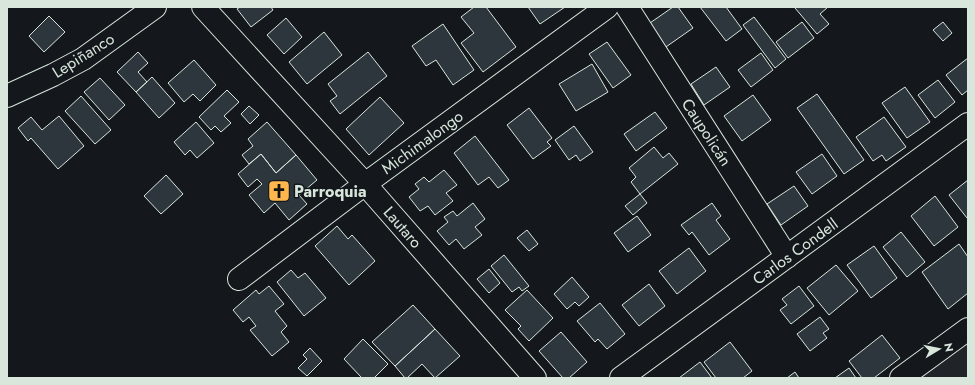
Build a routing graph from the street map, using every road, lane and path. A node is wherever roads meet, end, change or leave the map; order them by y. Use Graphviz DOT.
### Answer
graph roads {
  1 [pos="155,7"];
  2 [pos="204,7"];
  3 [pos="607,7"];
  4 [pos="627,7"];
  5 [pos="7,96"];
  6 [pos="968,124"];
  7 [pos="365,184"];
  8 [pos="787,257"];
  9 [pos="239,279"];
  10 [pos="968,329"];
  11 [pos="536,378"];
  12 [pos="621,378"];
  13 [pos="902,378"];
  1 -- 5 [label="street, Lepiñanco"];
  2 -- 7 [label="street, Lautaro"];
  3 -- 7 [label="street, Michimalongo"];
  4 -- 8 [label="street, Caupolicán"];
  6 -- 8 [label="street, Carlos Condell"];
  7 -- 9 [label="street, Michimalongo"];
  7 -- 11 [label="street, Lautaro"];
  8 -- 12 [label="street, Carlos Condell"];
  10 -- 13 [label="street"];
}
